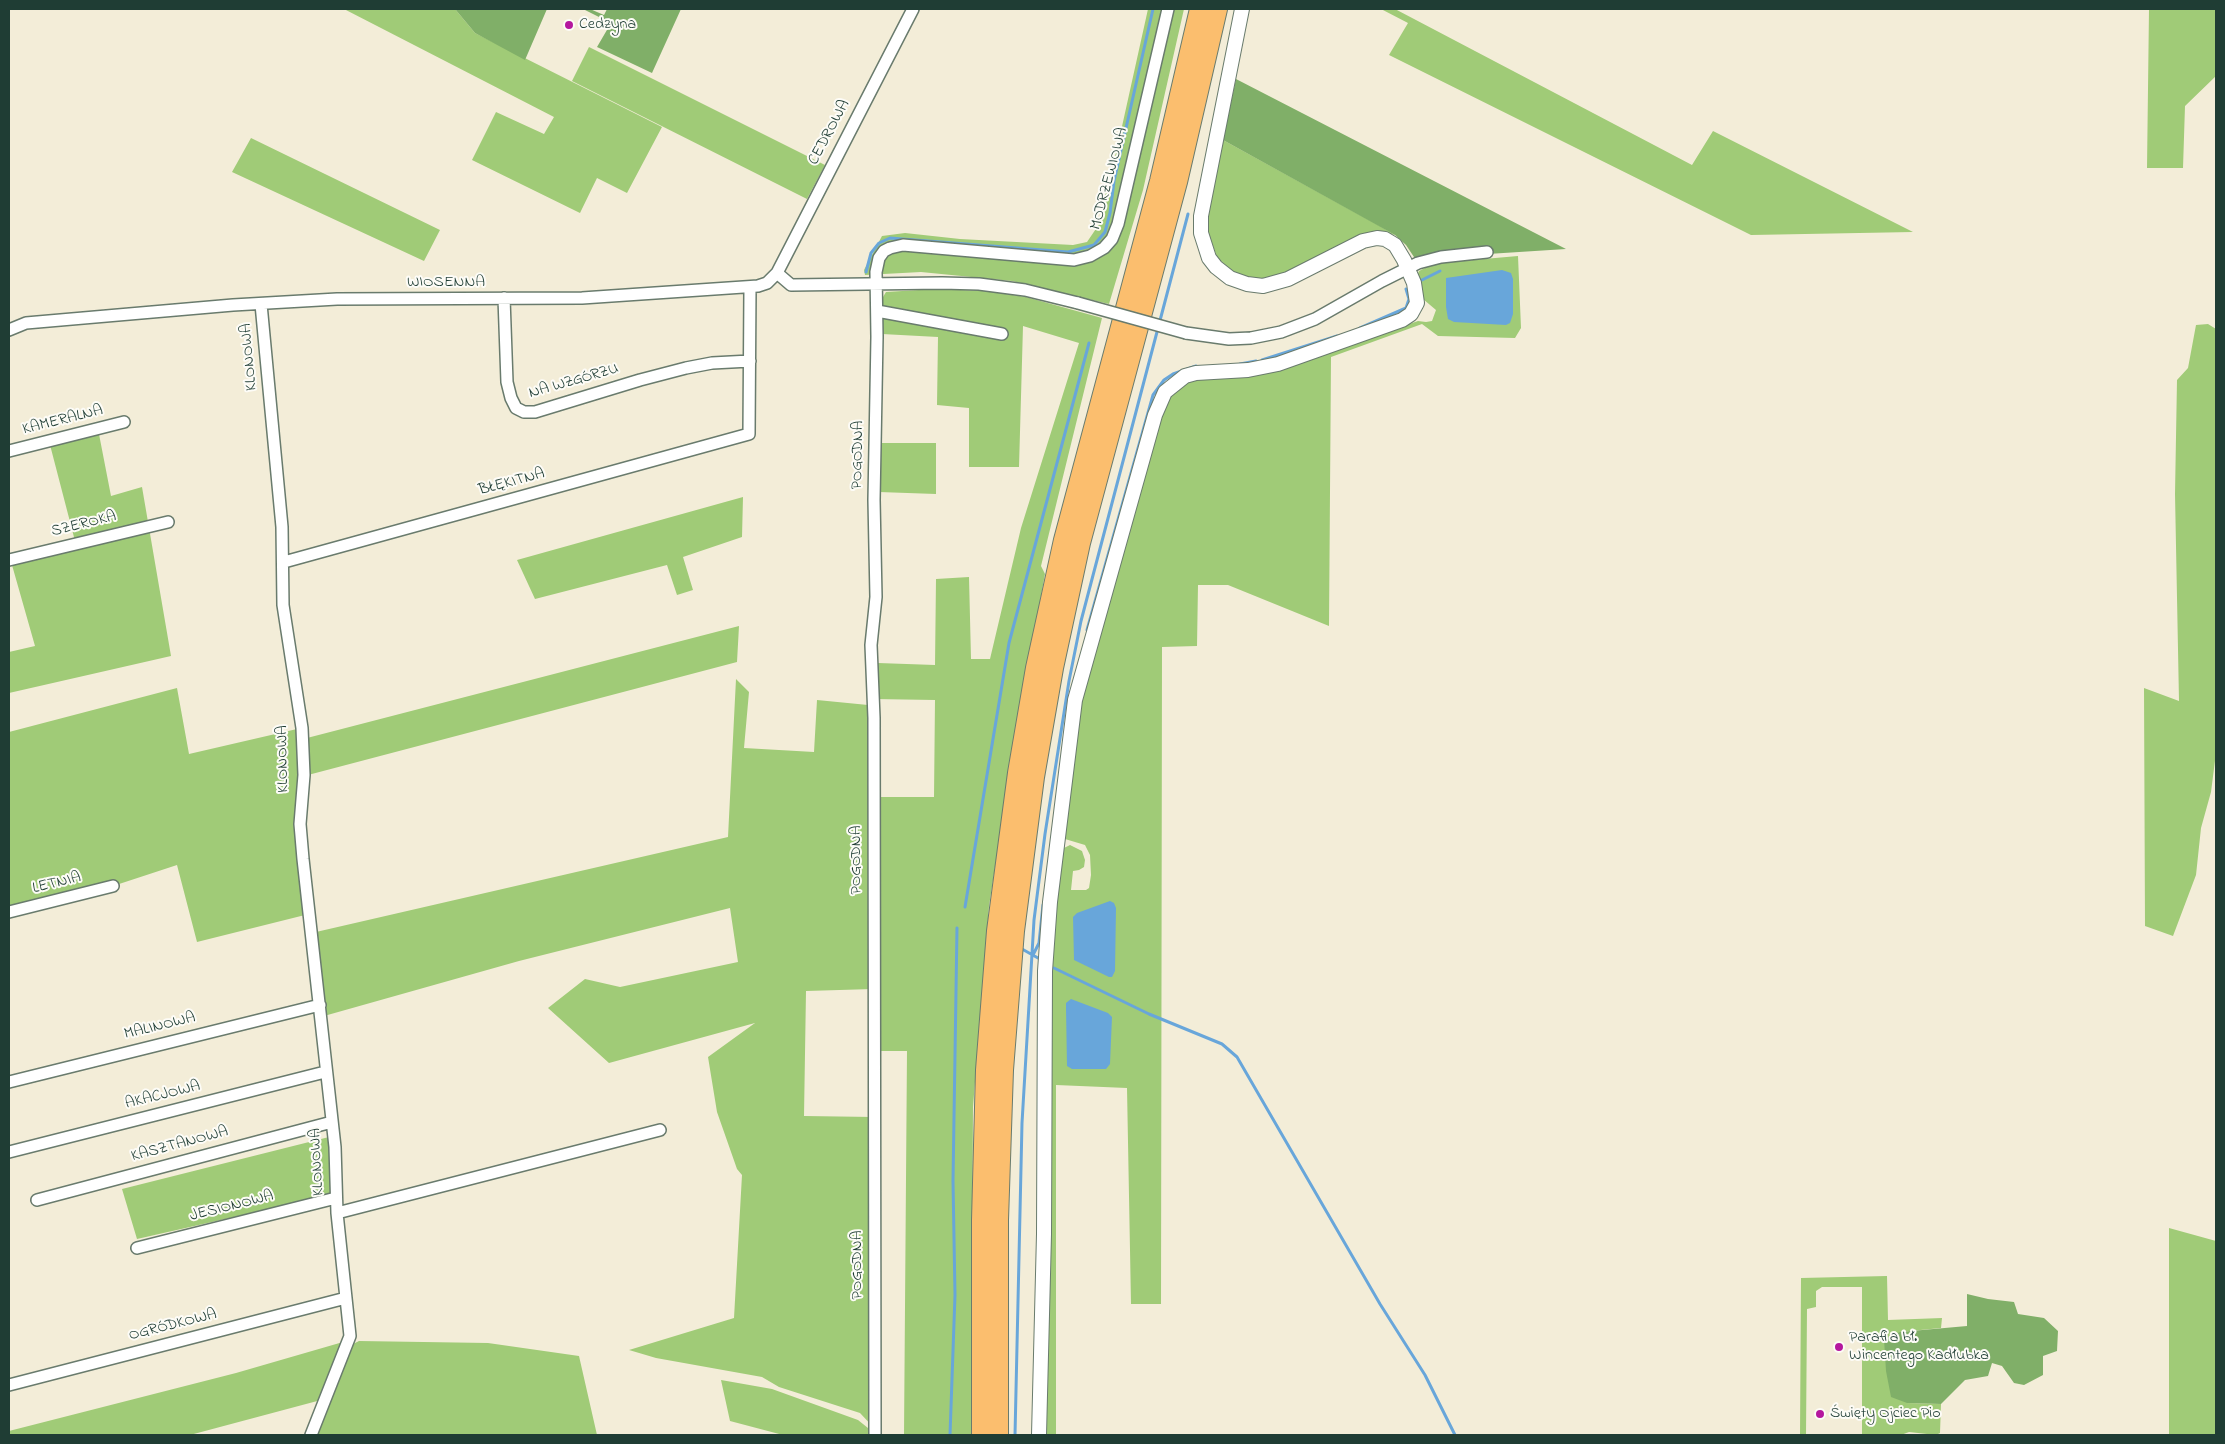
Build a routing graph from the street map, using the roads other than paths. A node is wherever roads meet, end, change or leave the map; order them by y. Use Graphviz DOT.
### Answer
graph roads {
  1 [pos="913,9"];
  2 [pos="1168,9"];
  3 [pos="1200,9"];
  4 [pos="1217,9"];
  5 [pos="1242,9"];
  6 [pos="1487,252"];
  7 [pos="1407,268"];
  8 [pos="777,273"];
  9 [pos="877,284"];
  10 [pos="750,288"];
  11 [pos="504,298"];
  12 [pos="261,304"];
  13 [pos="877,311"];
  14 [pos="9,330"];
  15 [pos="1002,334"];
  16 [pos="750,361"];
  17 [pos="124,422"];
  18 [pos="9,450"];
  19 [pos="168,522"];
  20 [pos="9,560"];
  21 [pos="284,562"];
  22 [pos="113,886"];
  23 [pos="9,912"];
  24 [pos="320,1005"];
  25 [pos="325,1072"];
  26 [pos="9,1082"];
  27 [pos="332,1122"];
  28 [pos="660,1130"];
  29 [pos="9,1152"];
  30 [pos="336,1198"];
  31 [pos="37,1200"];
  32 [pos="337,1213"];
  33 [pos="137,1248"];
  34 [pos="346,1298"];
  35 [pos="9,1385"];
  36 [pos="311,1435"];
  37 [pos="875,1435"];
  38 [pos="982,1435"];
  39 [pos="998,1435"];
  40 [pos="1038,1435"];
  1 -- 8 [label="street, CEDROWA"];
  2 -- 9 [label="street, MODRZEWIOWA"];
  3 -- 38 [label="highway"];
  4 -- 39 [label="highway"];
  5 -- 7 [label="street"];
  6 -- 7 [label="street"];
  7 -- 9 [label="street, bridge"];
  7 -- 40 [label="street"];
  8 -- 9 [label="street"];
  8 -- 10 [label="street, WIOSENNA"];
  9 -- 13 [label="street, POGODNA"];
  10 -- 11 [label="street, WIOSENNA"];
  10 -- 16 [label="street"];
  11 -- 12 [label="street, WIOSENNA"];
  11 -- 16 [label="street, NA WZGÓRZU"];
  12 -- 14 [label="street, WIOSENNA"];
  12 -- 21 [label="street, KLONOWA"];
  13 -- 15 [label="street"];
  13 -- 37 [label="street, POGODNA"];
  16 -- 21 [label="street, BŁĘKITNA"];
  17 -- 18 [label="street, KAMERALNA"];
  19 -- 20 [label="street, SZEROKA"];
  21 -- 24 [label="street, KLONOWA"];
  22 -- 23 [label="street, LETNIA"];
  24 -- 25 [label="street, KLONOWA"];
  24 -- 26 [label="street, MALINOWA"];
  25 -- 27 [label="street, KLONOWA"];
  25 -- 29 [label="street, AKACJOWA"];
  27 -- 30 [label="street, KLONOWA"];
  27 -- 31 [label="street, KASZTANOWA"];
  28 -- 32 [label="street, KLONOWA"];
  30 -- 32 [label="street, KLONOWA"];
  30 -- 33 [label="street, JESIONOWA"];
  32 -- 34 [label="street, KLONOWA"];
  34 -- 35 [label="street, OGRÓDKOWA"];
  34 -- 36 [label="street, KLONOWA"];
}
